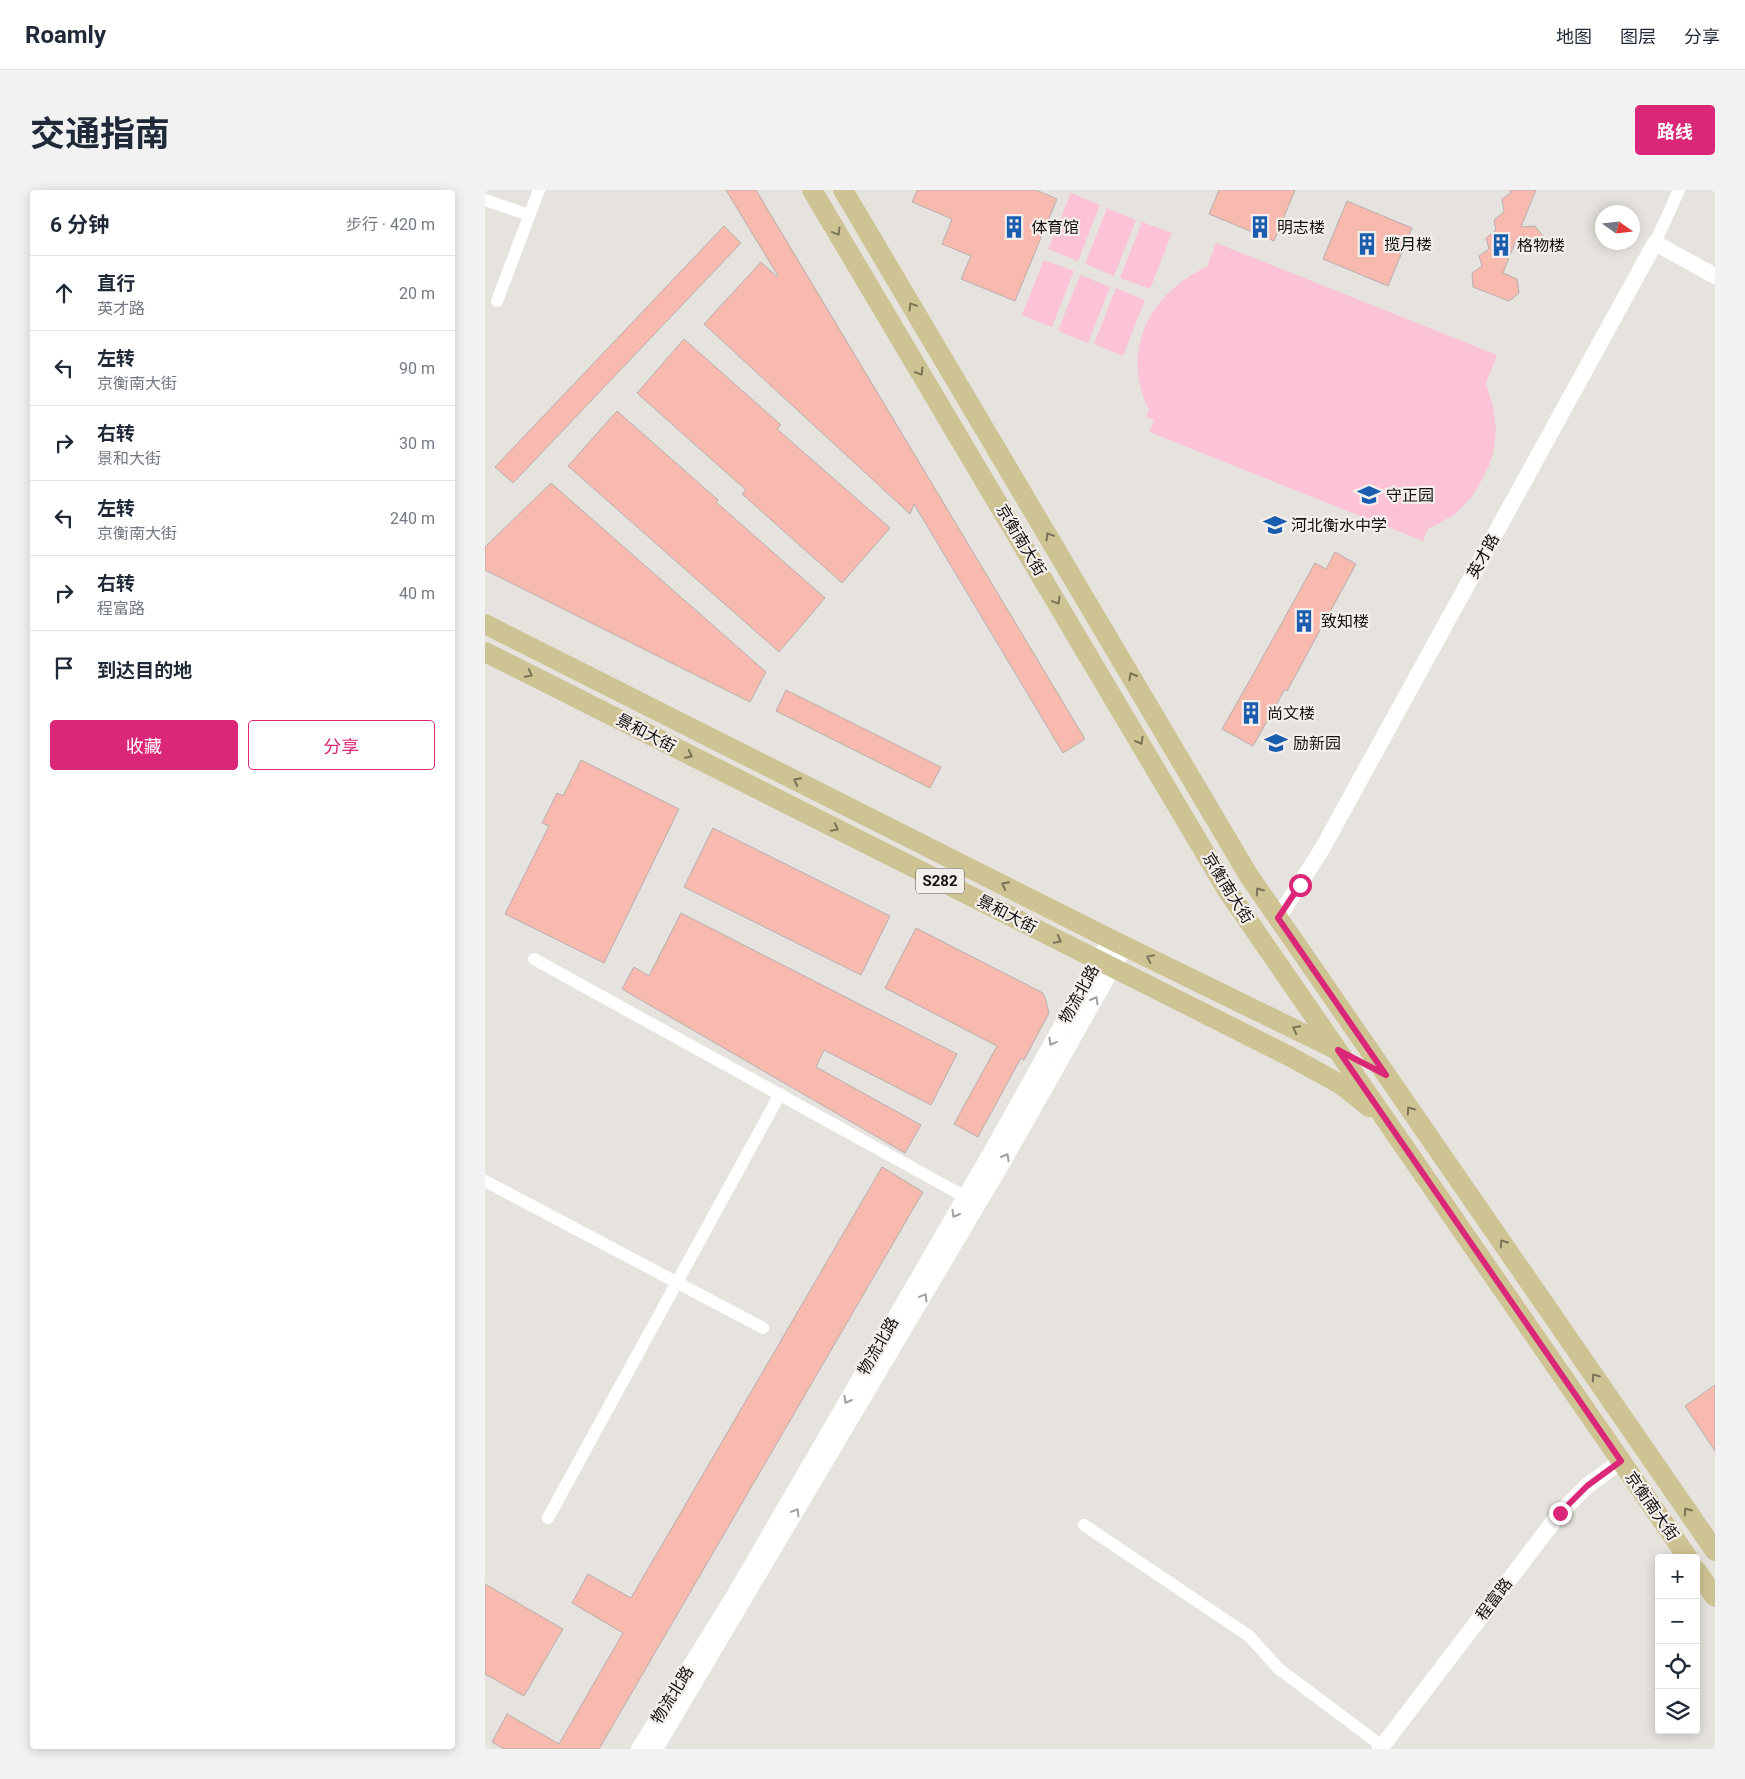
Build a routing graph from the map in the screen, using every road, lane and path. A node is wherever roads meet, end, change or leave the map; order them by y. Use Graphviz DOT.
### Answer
graph roads {
  1 [pos="539,190"];
  2 [pos="812,190"];
  3 [pos="843,190"];
  4 [pos="1679,190"];
  5 [pos="485,200"];
  6 [pos="529,215"];
  7 [pos="1655,242"];
  8 [pos="1715,276"];
  9 [pos="497,301"];
  10 [pos="485,624"];
  11 [pos="485,652"];
  12 [pos="1278,918"];
  13 [pos="1118,942"];
  14 [pos="534,958"];
  15 [pos="1105,964"];
  16 [pos="1338,1050"];
  17 [pos="1386,1075"];
  18 [pos="780,1094"];
  19 [pos="1388,1123"];
  20 [pos="485,1181"];
  21 [pos="960,1194"];
  22 [pos="677,1282"];
  23 [pos="763,1328"];
  24 [pos="1621,1461"];
  25 [pos="547,1518"];
  26 [pos="1084,1525"];
  27 [pos="1715,1551"];
  28 [pos="1685,1554"];
  29 [pos="1700,1576"];
  30 [pos="1715,1597"];
  31 [pos="1381,1748"];
  32 [pos="639,1749"];
  33 [pos="655,1749"];
  1 -- 6 [label="street"];
  2 -- 16 [label="main road, 京衡南大街, one-way"];
  12 -- 3 [label="main road, 京衡南大街, one-way"];
  4 -- 7 [label="street, 英才路"];
  5 -- 6 [label="street"];
  6 -- 9 [label="street"];
  7 -- 8 [label="street"];
  7 -- 12 [label="street, 英才路"];
  13 -- 10 [label="main road, 景和大街 / S282, one-way"];
  11 -- 15 [label="main road, 景和大街 / S282, one-way"];
  12 -- 17 [label="main road, 京衡南大街"];
  13 -- 15 [label="street, 物流北路"];
  16 -- 13 [label="main road, 景和大街 / S282, one-way"];
  14 -- 18 [label="street"];
  15 -- 19 [label="main road, 景和大街 / S282"];
  15 -- 32 [label="street, 物流北路, one-way"];
  33 -- 15 [label="street, 物流北路, one-way"];
  16 -- 17 [label="main road, 景和大街 / S282"];
  16 -- 19 [label="main road, 京衡南大街"];
  27 -- 17 [label="main road, 京衡南大街, one-way"];
  18 -- 21 [label="street"];
  18 -- 22 [label="street"];
  19 -- 24 [label="main road, 京衡南大街"];
  20 -- 22 [label="street"];
  22 -- 23 [label="street"];
  22 -- 25 [label="street"];
  24 -- 28 [label="main road, 京衡南大街"];
  24 -- 31 [label="street, 程富路"];
  26 -- 31 [label="street"];
  29 -- 30 [label="main road"];
}
